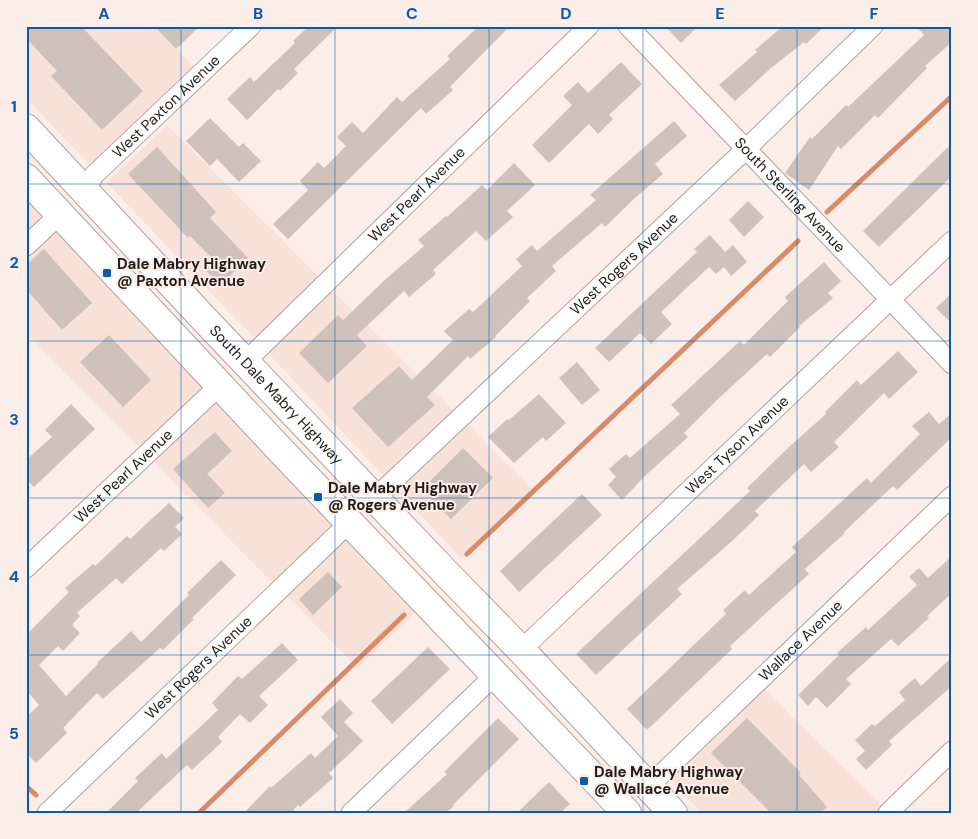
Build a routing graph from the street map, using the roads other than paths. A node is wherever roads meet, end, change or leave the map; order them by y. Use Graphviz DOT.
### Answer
graph roads {
  1 [pos="251,26"];
  2 [pos="589,26"];
  3 [pos="628,26"];
  4 [pos="873,26"];
  5 [pos="26,128"];
  6 [pos="746,149"];
  7 [pos="26,166"];
  8 [pos="26,178"];
  9 [pos="85,191"];
  10 [pos="60,214"];
  11 [pos="952,241"];
  12 [pos="26,246"];
  13 [pos="150,261"];
  14 [pos="890,300"];
  15 [pos="245,362"];
  16 [pos="952,364"];
  17 [pos="220,385"];
  18 [pos="285,455"];
  19 [pos="952,496"];
  20 [pos="375,498"];
  21 [pos="350,522"];
  22 [pos="26,568"];
  23 [pos="445,572"];
  24 [pos="521,650"];
  25 [pos="496,674"];
  26 [pos="553,735"];
  27 [pos="952,751"];
  28 [pos="649,786"];
  29 [pos="623,811"];
  30 [pos="47,813"];
  31 [pos="351,813"];
  32 [pos="654,813"];
  33 [pos="674,813"];
  34 [pos="888,813"];
  1 -- 9 [label="street, West Paxton Avenue"];
  2 -- 15 [label="street, West Pearl Avenue"];
  3 -- 6 [label="street, South Sterling Avenue"];
  4 -- 6 [label="street, West Rogers Avenue"];
  5 -- 9 [label="main road, South Dale Mabry Highway"];
  6 -- 14 [label="street, South Sterling Avenue"];
  6 -- 20 [label="street, West Rogers Avenue"];
  7 -- 9 [label="main road"];
  8 -- 10 [label="main road"];
  9 -- 13 [label="main road, South Dale Mabry Highway"];
  10 -- 12 [label="street"];
  10 -- 13 [label="main road"];
  10 -- 17 [label="main road"];
  11 -- 14 [label="street, West Tyson Avenue"];
  13 -- 15 [label="main road, South Dale Mabry Highway"];
  14 -- 16 [label="street, South Sterling Avenue"];
  14 -- 24 [label="street, West Tyson Avenue"];
  15 -- 20 [label="main road, South Dale Mabry Highway"];
  17 -- 18 [label="main road"];
  17 -- 22 [label="street, West Pearl Avenue"];
  18 -- 20 [label="main road"];
  18 -- 21 [label="main road"];
  19 -- 28 [label="street, Wallace Avenue"];
  20 -- 23 [label="main road, South Dale Mabry Highway"];
  21 -- 23 [label="main road"];
  21 -- 25 [label="main road"];
  21 -- 30 [label="street, West Rogers Avenue"];
  23 -- 24 [label="main road, South Dale Mabry Highway"];
  24 -- 28 [label="main road, South Dale Mabry Highway"];
  25 -- 26 [label="main road"];
  25 -- 31 [label="street"];
  26 -- 28 [label="main road"];
  26 -- 29 [label="main road"];
  27 -- 34 [label="street"];
  28 -- 33 [label="main road, South Dale Mabry Highway"];
  29 -- 32 [label="main road"];
}
